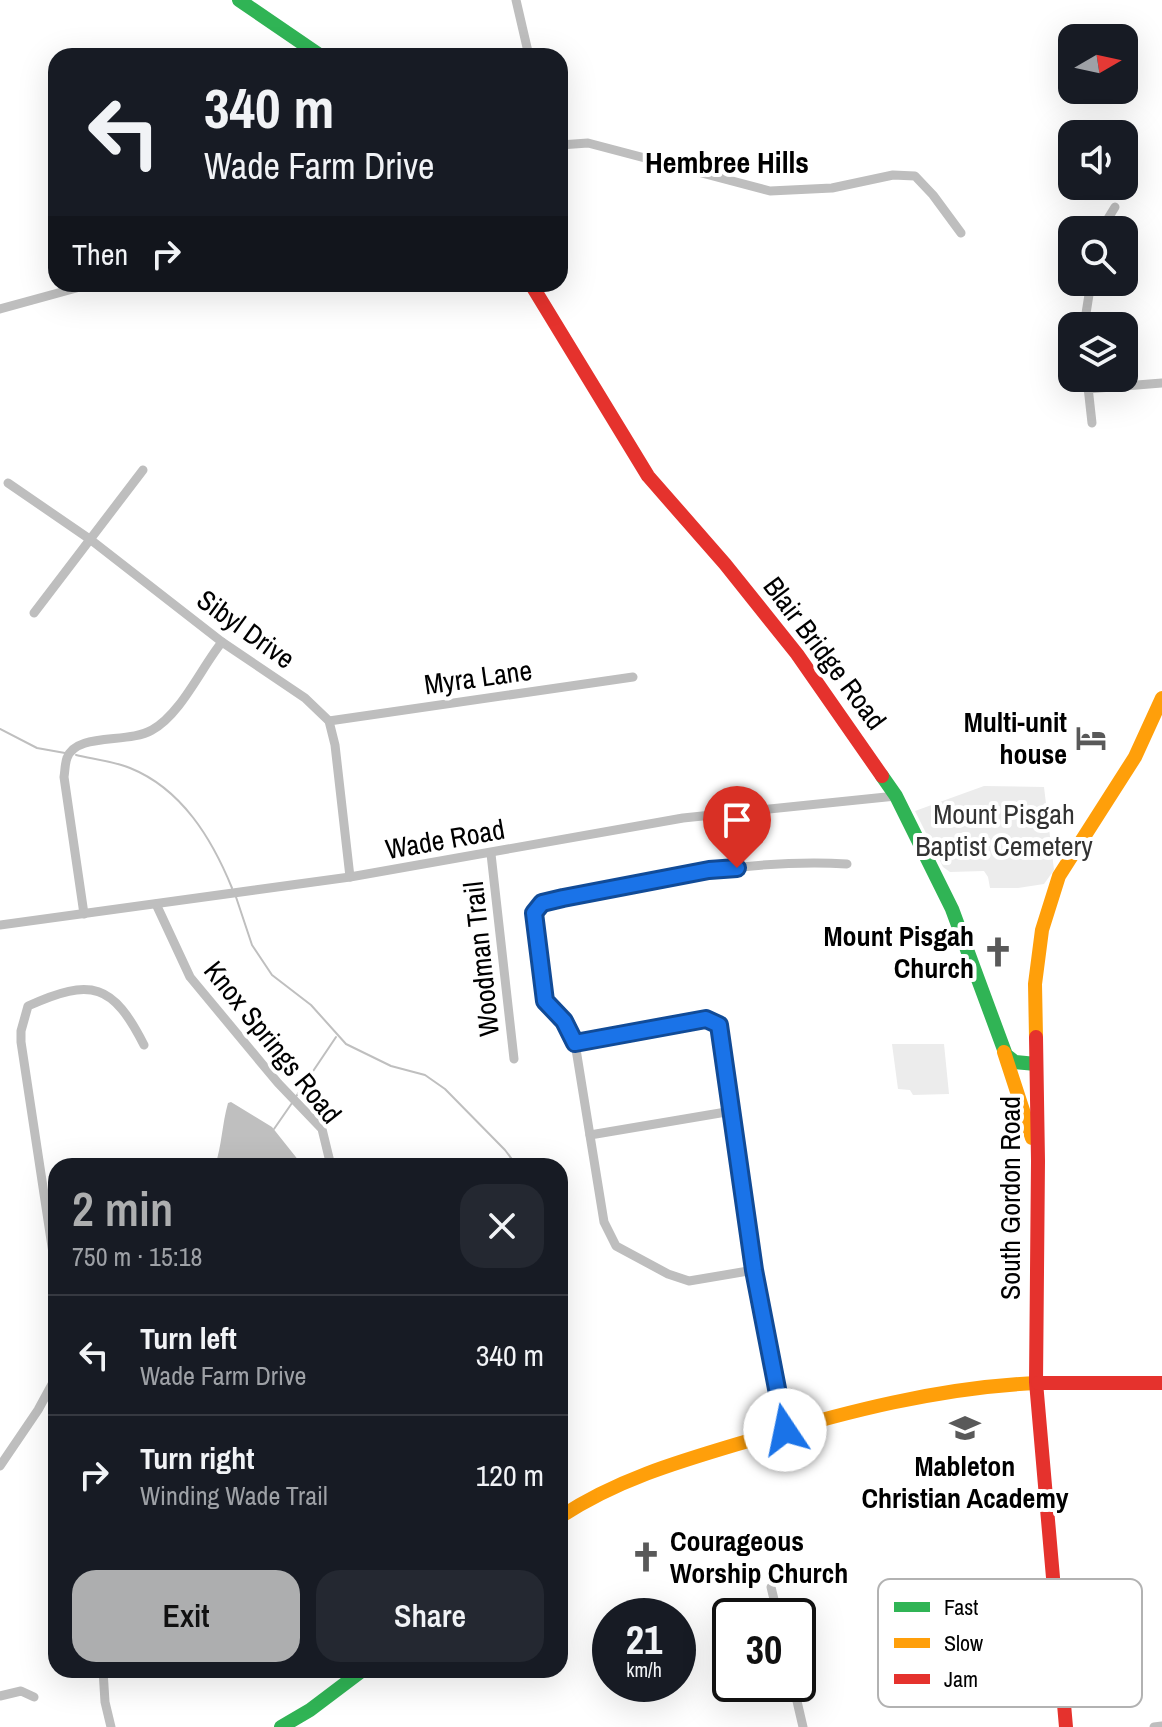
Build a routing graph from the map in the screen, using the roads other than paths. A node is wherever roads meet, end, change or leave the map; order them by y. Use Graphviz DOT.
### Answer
graph roads {
  1 [pos="239,0"];
  2 [pos="516,0"];
  3 [pos="309,48"];
  4 [pos="527,48"];
  5 [pos="568,144"];
  6 [pos="1115,207"];
  7 [pos="1110,216"];
  8 [pos="961,233"];
  9 [pos="62,292"];
  10 [pos="536,292"];
  11 [pos="0,309"];
  12 [pos="1162,383"];
  13 [pos="1138,385"];
  14 [pos="1087,392"];
  15 [pos="1092,423"];
  16 [pos="143,470"];
  17 [pos="8,483"];
  18 [pos="91,540"];
  19 [pos="34,613"];
  20 [pos="222,642"];
  21 [pos="633,677"];
  22 [pos="1162,698"];
  23 [pos="1158,719"];
  24 [pos="329,721"];
  25 [pos="896,796"];
  26 [pos="491,854"];
  27 [pos="847,864"];
  28 [pos="350,877"];
  29 [pos="156,904"];
  30 [pos="84,914"];
  31 [pos="0,925"];
  32 [pos="1034,1016"];
  33 [pos="575,1043"];
  34 [pos="1001,1044"];
  35 [pos="144,1045"];
  36 [pos="514,1059"];
  37 [pos="1036,1064"];
  38 [pos="732,1111"];
  39 [pos="590,1135"];
  40 [pos="329,1158"];
  41 [pos="1038,1161"];
  42 [pos="48,1197"];
  43 [pos="754,1270"];
  44 [pos="1036,1382"];
  45 [pos="1162,1383"];
  46 [pos="48,1392"];
  47 [pos="785,1430"];
  48 [pos="0,1466"];
  49 [pos="568,1512"];
  50 [pos="1053,1579"];
  51 [pos="771,1587"];
  52 [pos="774,1598"];
  53 [pos="104,1678"];
  54 [pos="352,1678"];
  55 [pos="0,1696"];
  56 [pos="34,1697"];
  57 [pos="797,1702"];
  58 [pos="1064,1707"];
  59 [pos="1162,1726"];
  60 [pos="111,1727"];
  61 [pos="281,1727"];
  62 [pos="803,1727"];
  63 [pos="1066,1727"];
  64 [pos="1154,1727"];
  1 -- 3 [label="street"];
  2 -- 4 [label="street"];
  5 -- 8 [label="street"];
  6 -- 7 [label="street"];
  9 -- 11 [label="street"];
  10 -- 25 [label="street, Blair Bridge Road"];
  12 -- 13 [label="street"];
  14 -- 15 [label="street"];
  16 -- 18 [label="street"];
  17 -- 18 [label="street, Sibyl Drive"];
  18 -- 19 [label="street"];
  18 -- 20 [label="street, Sibyl Drive"];
  20 -- 24 [label="street, Sibyl Drive"];
  20 -- 30 [label="street"];
  21 -- 24 [label="street, Myra Lane"];
  22 -- 23 [label="street, South Gordon Road"];
  23 -- 32 [label="street, South Gordon Road"];
  24 -- 28 [label="street"];
  25 -- 26 [label="street, Wade Road"];
  25 -- 34 [label="street, Blair Bridge Road"];
  26 -- 28 [label="street, Wade Road"];
  26 -- 36 [label="street, Woodman Trail"];
  27 -- 33 [label="street"];
  28 -- 29 [label="street, Wade Road"];
  29 -- 30 [label="street, Wade Road"];
  29 -- 40 [label="street, Knox Springs Road"];
  30 -- 31 [label="street, Wade Road"];
  32 -- 34 [label="street"];
  32 -- 37 [label="street, South Gordon Road"];
  33 -- 38 [label="street"];
  33 -- 39 [label="street"];
  34 -- 37 [label="street"];
  34 -- 41 [label="street, Blair Bridge Road"];
  35 -- 42 [label="street"];
  37 -- 41 [label="street, South Gordon Road"];
  38 -- 39 [label="street"];
  38 -- 43 [label="street"];
  39 -- 43 [label="street"];
  41 -- 44 [label="street, South Gordon Road"];
  43 -- 47 [label="street"];
  44 -- 45 [label="street"];
  44 -- 47 [label="street"];
  44 -- 50 [label="street, South Gordon Road"];
  46 -- 48 [label="street"];
  47 -- 49 [label="street"];
  51 -- 52 [label="street"];
  53 -- 60 [label="street"];
  54 -- 61 [label="street"];
  55 -- 56 [label="street"];
  57 -- 62 [label="street"];
  58 -- 63 [label="street, South Gordon Road"];
  59 -- 64 [label="street"];
}
